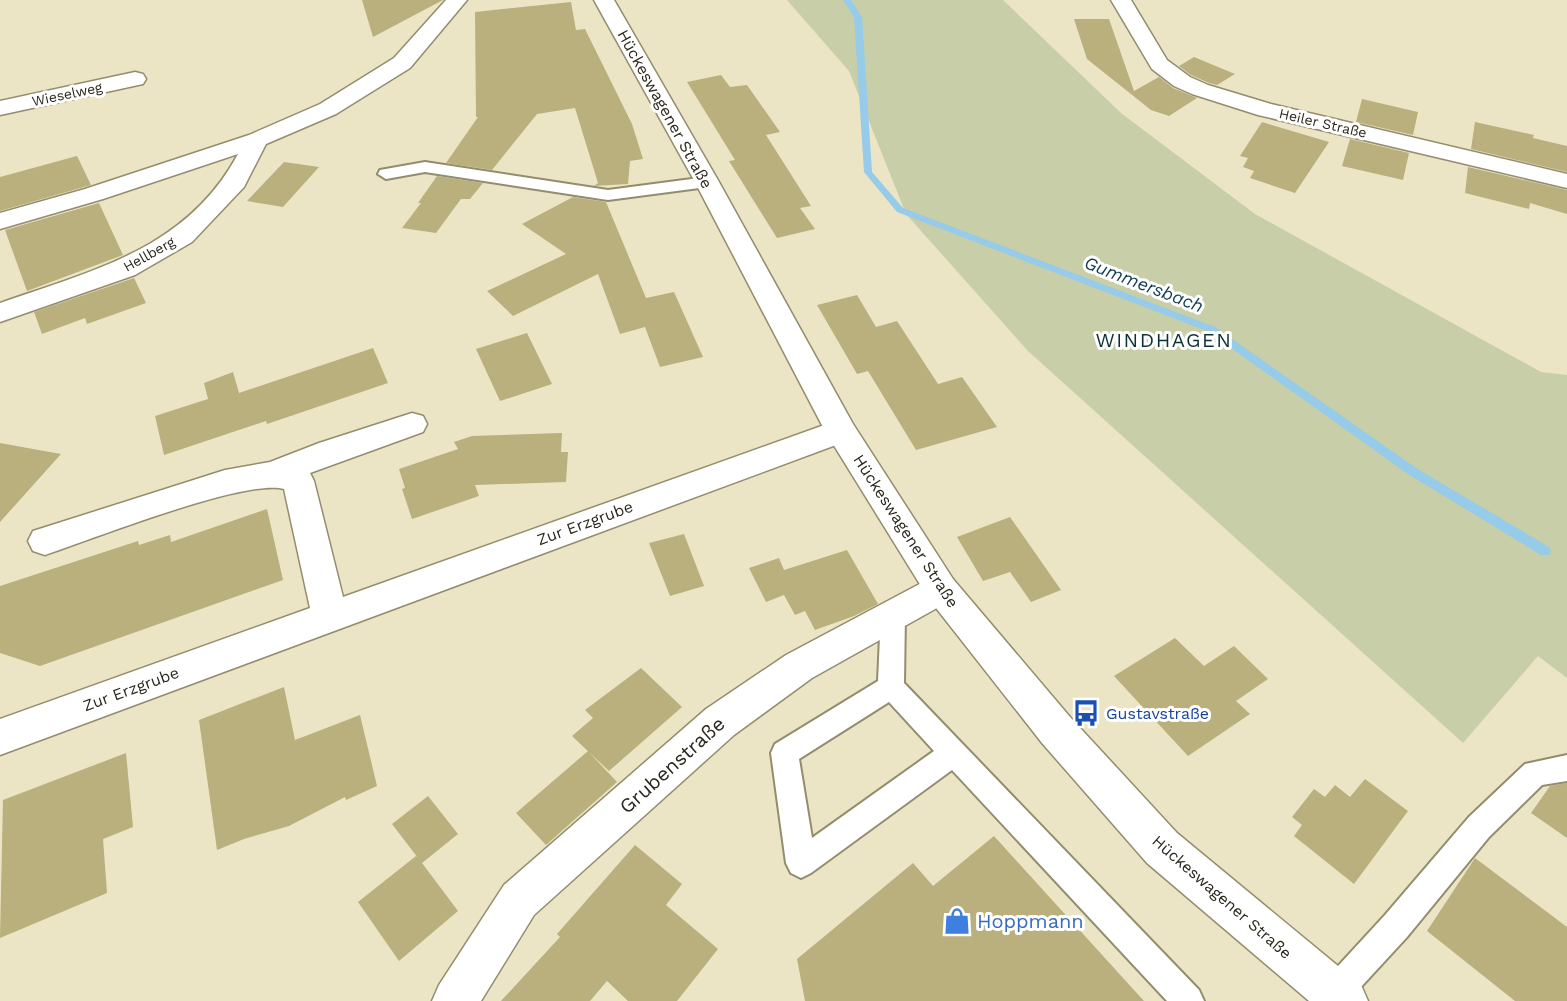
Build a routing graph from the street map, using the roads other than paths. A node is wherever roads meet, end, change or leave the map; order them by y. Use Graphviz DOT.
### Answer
graph roads {
  1 [pos="457,0"];
  2 [pos="604,0"];
  3 [pos="1121,0"];
  4 [pos="135,79"];
  5 [pos="0,108"];
  6 [pos="257,140"];
  7 [pos="386,174"];
  8 [pos="1567,181"];
  9 [pos="706,182"];
  10 [pos="0,221"];
  11 [pos="0,313"];
  12 [pos="412,424"];
  13 [pos="841,431"];
  14 [pos="274,474"];
  15 [pos="45,541"];
  16 [pos="941,589"];
  17 [pos="893,614"];
  18 [pos="330,616"];
  19 [pos="891,687"];
  20 [pos="0,737"];
  21 [pos="953,753"];
  22 [pos="1567,768"];
  23 [pos="1336,998"];
  24 [pos="455,1001"];
  25 [pos="1188,1001"];
  1 -- 6 [label="street"];
  2 -- 9 [label="street, Hückeswagener Straße"];
  3 -- 8 [label="street, Heiler Straße"];
  4 -- 5 [label="street, Wieselweg"];
  6 -- 10 [label="street"];
  6 -- 11 [label="street, Hellberg"];
  7 -- 9 [label="lane"];
  9 -- 13 [label="street, Hückeswagener Straße"];
  12 -- 14 [label="street"];
  13 -- 16 [label="street, Hückeswagener Straße"];
  13 -- 18 [label="street, Zur Erzgrube"];
  14 -- 15 [label="street"];
  14 -- 18 [label="street"];
  16 -- 17 [label="street, Grubenstraße"];
  16 -- 23 [label="street, Hückeswagener Straße"];
  17 -- 19 [label="lane"];
  17 -- 24 [label="street, Grubenstraße"];
  18 -- 20 [label="street, Zur Erzgrube"];
  19 -- 21 [label="lane"];
  19 -- 21 [label="lane"];
  21 -- 25 [label="lane"];
  22 -- 23 [label="lane"];
}
